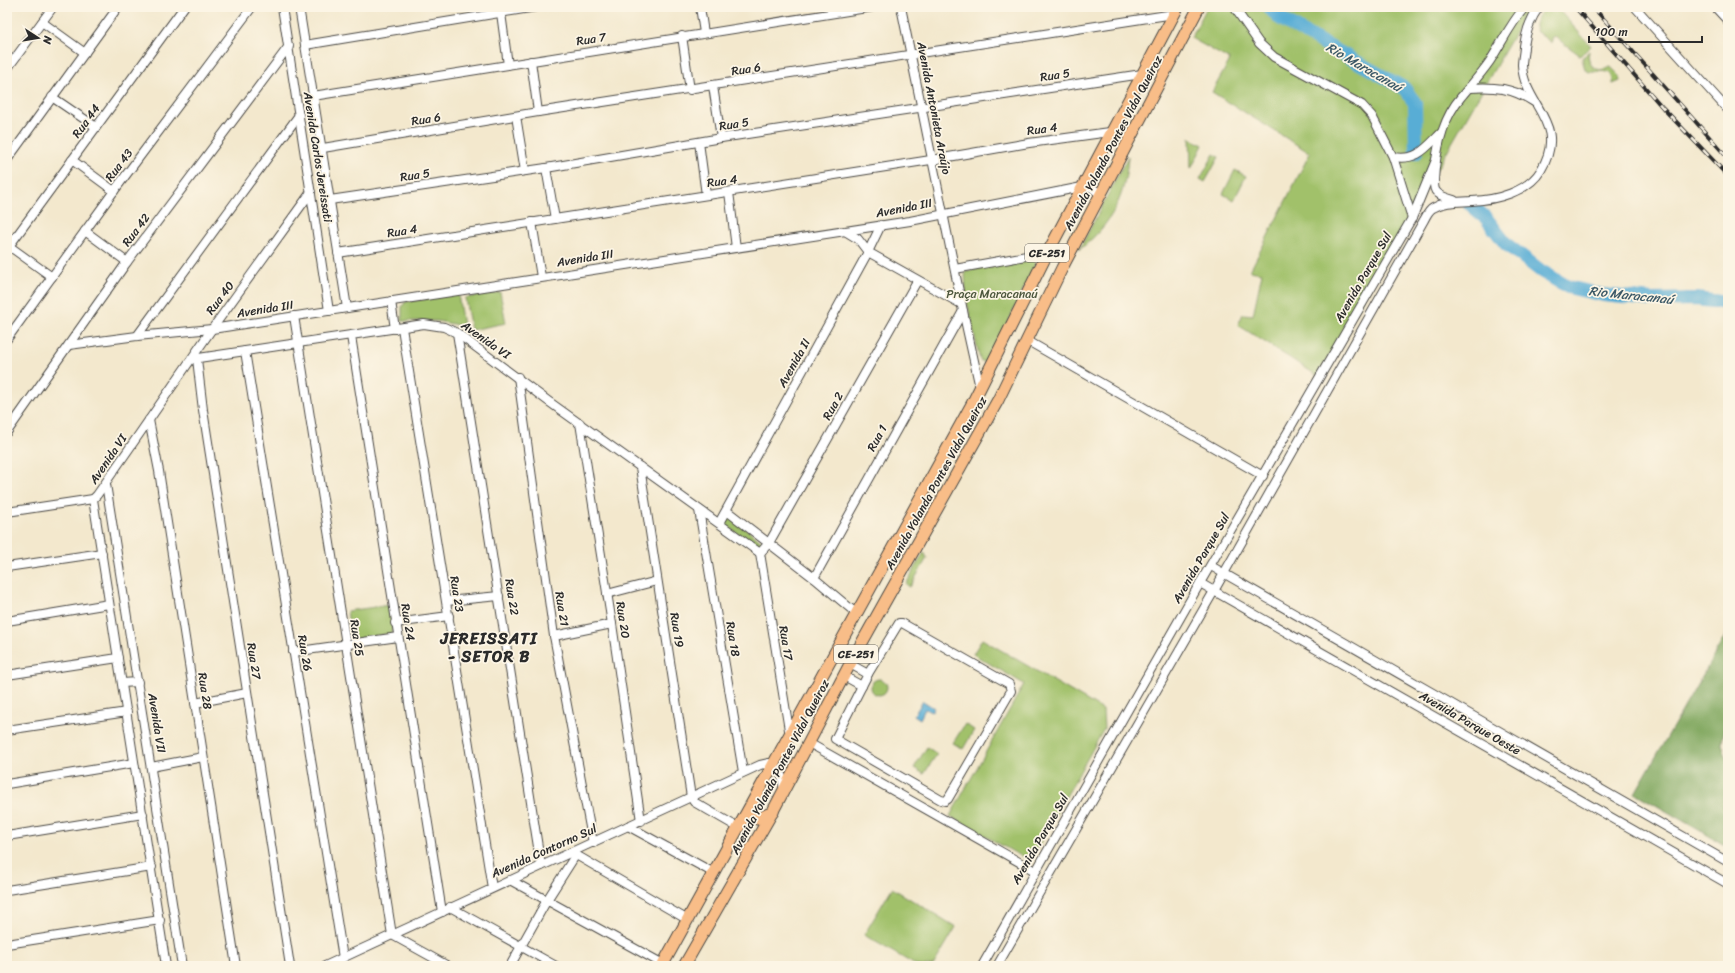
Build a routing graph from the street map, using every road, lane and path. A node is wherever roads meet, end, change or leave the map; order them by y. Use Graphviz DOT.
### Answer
graph roads {
  1 [pos="53,7"];
  2 [pos="118,7"];
  3 [pos="184,7"];
  4 [pos="252,7"];
  5 [pos="282,7"];
  6 [pos="299,7"];
  7 [pos="536,7"];
  8 [pos="700,7"];
  9 [pos="873,7"];
  10 [pos="901,7"];
  11 [pos="1199,7"];
  12 [pos="1234,7"];
  13 [pos="1525,7"];
  14 [pos="1539,7"];
  15 [pos="1635,7"];
  16 [pos="1715,7"];
  17 [pos="524,8"];
  18 [pos="1176,10"];
  19 [pos="501,13"];
  20 [pos="1728,21"];
  21 [pos="42,22"];
  22 [pos="704,33"];
  23 [pos="682,36"];
  24 [pos="289,46"];
  25 [pos="305,46"];
  26 [pos="85,53"];
  27 [pos="911,54"];
  28 [pos="531,61"];
  29 [pos="508,65"];
  30 [pos="1147,66"];
  31 [pos="7,69"];
  32 [pos="1165,70"];
  33 [pos="713,86"];
  34 [pos="1469,88"];
  35 [pos="690,90"];
  36 [pos="313,96"];
  37 [pos="52,97"];
  38 [pos="1538,105"];
  39 [pos="922,108"];
  40 [pos="1728,110"];
  41 [pos="538,112"];
  42 [pos="299,115"];
  43 [pos="516,116"];
  44 [pos="96,127"];
  45 [pos="1110,132"];
  46 [pos="1441,133"];
  47 [pos="721,138"];
  48 [pos="699,142"];
  49 [pos="323,148"];
  50 [pos="1393,157"];
  51 [pos="7,160"];
  52 [pos="72,160"];
  53 [pos="932,160"];
  54 [pos="1436,160"];
  55 [pos="546,168"];
  56 [pos="525,171"];
  57 [pos="1082,187"];
  58 [pos="114,191"];
  59 [pos="311,192"];
  60 [pos="729,192"];
  61 [pos="1100,194"];
  62 [pos="706,195"];
  63 [pos="330,200"];
  64 [pos="1455,200"];
  65 [pos="943,214"];
  66 [pos="555,218"];
  67 [pos="1412,218"];
  68 [pos="532,222"];
  69 [pos="881,225"];
  70 [pos="85,231"];
  71 [pos="845,231"];
  72 [pos="8,248"];
  73 [pos="736,248"];
  74 [pos="868,252"];
  75 [pos="1048,252"];
  76 [pos="338,253"];
  77 [pos="127,262"];
  78 [pos="955,269"];
  79 [pos="52,277"];
  80 [pos="542,277"];
  81 [pos="917,281"];
  82 [pos="391,301"];
  83 [pos="347,308"];
  84 [pos="962,308"];
  85 [pos="329,311"];
  86 [pos="294,316"];
  87 [pos="399,328"];
  88 [pos="212,329"];
  89 [pos="457,333"];
  90 [pos="137,336"];
  91 [pos="351,336"];
  92 [pos="7,339"];
  93 [pos="1028,341"];
  94 [pos="299,344"];
  95 [pos="69,345"];
  96 [pos="245,351"];
  97 [pos="194,359"];
  98 [pos="518,377"];
  99 [pos="980,388"];
  100 [pos="149,420"];
  101 [pos="580,424"];
  102 [pos="7,432"];
  103 [pos="640,467"];
  104 [pos="1263,476"];
  105 [pos="932,477"];
  106 [pos="106,484"];
  107 [pos="948,487"];
  108 [pos="921,498"];
  109 [pos="93,499"];
  110 [pos="937,507"];
  111 [pos="699,510"];
  112 [pos="727,511"];
  113 [pos="7,512"];
  114 [pos="719,523"];
  115 [pos="769,543"];
  116 [pos="102,553"];
  117 [pos="760,554"];
  118 [pos="1211,566"];
  119 [pos="7,567"];
  120 [pos="1223,574"];
  121 [pos="814,578"];
  122 [pos="657,581"];
  123 [pos="1200,583"];
  124 [pos="1214,591"];
  125 [pos="607,594"];
  126 [pos="499,596"];
  127 [pos="447,601"];
  128 [pos="109,604"];
  129 [pos="857,614"];
  130 [pos="449,616"];
  131 [pos="7,621"];
  132 [pos="395,623"];
  133 [pos="612,624"];
  134 [pos="554,636"];
  135 [pos="398,637"];
  136 [pos="346,644"];
  137 [pos="293,652"];
  138 [pos="118,658"];
  139 [pos="850,664"];
  140 [pos="868,674"];
  141 [pos="7,675"];
  142 [pos="844,676"];
  143 [pos="138,682"];
  144 [pos="122,683"];
  145 [pos="862,686"];
  146 [pos="247,692"];
  147 [pos="194,703"];
  148 [pos="126,712"];
  149 [pos="7,730"];
  150 [pos="790,736"];
  151 [pos="809,744"];
  152 [pos="203,757"];
  153 [pos="134,763"];
  154 [pos="774,765"];
  155 [pos="152,767"];
  156 [pos="743,772"];
  157 [pos="7,784"];
  158 [pos="782,796"];
  159 [pos="690,797"];
  160 [pos="774,811"];
  161 [pos="143,814"];
  162 [pos="745,816"];
  163 [pos="640,821"];
  164 [pos="628,826"];
  165 [pos="738,828"];
  166 [pos="7,836"];
  167 [pos="163,843"];
  168 [pos="593,843"];
  169 [pos="148,845"];
  170 [pos="573,854"];
  171 [pos="1728,862"];
  172 [pos="541,866"];
  173 [pos="152,867"];
  174 [pos="1035,872"];
  175 [pos="714,873"];
  176 [pos="510,880"];
  177 [pos="1728,884"];
  178 [pos="492,888"];
  179 [pos="7,890"];
  180 [pos="547,900"];
  181 [pos="450,907"];
  182 [pos="442,912"];
  183 [pos="160,920"];
  184 [pos="688,920"];
  185 [pos="392,935"];
  186 [pos="7,944"];
  187 [pos="521,947"];
  188 [pos="339,962"];
  189 [pos="663,965"];
  190 [pos="166,966"];
  191 [pos="182,966"];
  192 [pos="236,966"];
  193 [pos="290,966"];
  194 [pos="325,966"];
  195 [pos="448,966"];
  196 [pos="510,966"];
  197 [pos="556,966"];
  198 [pos="684,966"];
  199 [pos="982,966"];
  200 [pos="997,966"];
  1 -- 21 [label="street"];
  2 -- 26 [label="street"];
  3 -- 44 [label="street, Rua 44"];
  4 -- 58 [label="street, Rua 43"];
  5 -- 24 [label="street, Avenida Carlos Jereissati"];
  6 -- 25 [label="street, Avenida Carlos Jereissati"];
  7 -- 17 [label="street"];
  8 -- 22 [label="street"];
  9 -- 22 [label="street, Rua 7"];
  10 -- 27 [label="street, Avenida Antonieta Araújo"];
  11 -- 32 [label="main road, Avenida Yolanda Pontes Vidal Queiroz / CE-251"];
  12 -- 50 [label="street"];
  13 -- 34 [label="street, Avenida Parque Sul"];
  14 -- 38 [label="street, Avenida Parque Sul"];
  15 -- 40 [label="street"];
  16 -- 20 [label="street"];
  17 -- 19 [label="street"];
  18 -- 27 [label="street, Rua 6"];
  18 -- 30 [label="main road, Avenida Yolanda Pontes Vidal Queiroz / CE-251"];
  19 -- 25 [label="street"];
  19 -- 29 [label="street"];
  21 -- 26 [label="street"];
  21 -- 31 [label="street"];
  22 -- 23 [label="street, Rua 7"];
  23 -- 28 [label="street, Rua 7"];
  23 -- 35 [label="street"];
  24 -- 42 [label="street, Avenida Carlos Jereissati"];
  24 -- 77 [label="street, Rua 42"];
  25 -- 36 [label="street, Avenida Carlos Jereissati"];
  26 -- 37 [label="street"];
  27 -- 33 [label="street, Rua 6"];
  27 -- 39 [label="street, Avenida Antonieta Araújo"];
  28 -- 29 [label="street, Rua 7"];
  28 -- 41 [label="street"];
  29 -- 36 [label="street, Rua 7"];
  30 -- 32 [label="main road"];
  30 -- 39 [label="street, Rua 5"];
  30 -- 45 [label="main road, Avenida Yolanda Pontes Vidal Queiroz / CE-251"];
  32 -- 61 [label="main road, Avenida Yolanda Pontes Vidal Queiroz / CE-251"];
  33 -- 35 [label="street, Rua 6"];
  33 -- 47 [label="street"];
  34 -- 38 [label="street"];
  34 -- 46 [label="street, Avenida Parque Sul"];
  35 -- 41 [label="street, Rua 6"];
  36 -- 49 [label="street, Avenida Carlos Jereissati"];
  37 -- 44 [label="street"];
  37 -- 51 [label="street"];
  38 -- 64 [label="street, Avenida Parque Sul"];
  39 -- 47 [label="street, Rua 5"];
  39 -- 53 [label="street, Avenida Antonieta Araújo"];
  41 -- 43 [label="street, Rua 6"];
  42 -- 59 [label="street, Avenida Carlos Jereissati"];
  42 -- 90 [label="street"];
  43 -- 49 [label="street, Rua 6"];
  43 -- 56 [label="street"];
  44 -- 52 [label="street, Rua 44"];
  45 -- 53 [label="street, Rua 4"];
  45 -- 57 [label="main road, Avenida Yolanda Pontes Vidal Queiroz / CE-251"];
  46 -- 50 [label="street"];
  46 -- 54 [label="street, Avenida Parque Sul"];
  47 -- 48 [label="street, Rua 5"];
  48 -- 55 [label="street, Rua 5"];
  48 -- 62 [label="street"];
  49 -- 63 [label="street, Avenida Carlos Jereissati"];
  50 -- 67 [label="street"];
  52 -- 58 [label="street"];
  52 -- 72 [label="street, Rua 44"];
  53 -- 60 [label="street, Rua 4"];
  53 -- 65 [label="street, Avenida Antonieta Araújo"];
  54 -- 64 [label="street, Avenida Parque Sul"];
  54 -- 67 [label="street, Avenida Parque Sul"];
  55 -- 56 [label="street, Rua 5"];
  55 -- 66 [label="street"];
  56 -- 63 [label="street, Rua 5"];
  57 -- 61 [label="street"];
  57 -- 65 [label="street, Avenida III"];
  57 -- 75 [label="main road, Avenida Yolanda Pontes Vidal Queiroz / CE-251"];
  58 -- 70 [label="street, Rua 43"];
  59 -- 85 [label="street, Avenida Carlos Jereissati"];
  59 -- 88 [label="street, Rua 40"];
  60 -- 62 [label="street, Rua 4"];
  60 -- 73 [label="street"];
  61 -- 93 [label="main road, Avenida Yolanda Pontes Vidal Queiroz / CE-251"];
  62 -- 66 [label="street, Rua 4"];
  63 -- 76 [label="street, Avenida Carlos Jereissati"];
  64 -- 120 [label="street, Avenida Parque Sul"];
  65 -- 69 [label="street, Avenida III"];
  65 -- 78 [label="street, Avenida Antonieta Araújo"];
  66 -- 68 [label="street, Rua 4"];
  67 -- 104 [label="street, Avenida Parque Sul"];
  68 -- 76 [label="street, Rua 4"];
  68 -- 80 [label="street"];
  69 -- 71 [label="street, Avenida III"];
  69 -- 74 [label="street, Avenida II"];
  70 -- 77 [label="street"];
  70 -- 79 [label="street, Rua 43"];
  71 -- 73 [label="street, Avenida III"];
  71 -- 74 [label="street"];
  72 -- 79 [label="street"];
  73 -- 80 [label="street, Avenida III"];
  74 -- 81 [label="street"];
  74 -- 112 [label="street, Avenida II"];
  75 -- 78 [label="street"];
  75 -- 99 [label="main road, Avenida Yolanda Pontes Vidal Queiroz / CE-251"];
  76 -- 83 [label="street, Avenida Carlos Jereissati"];
  77 -- 95 [label="street, Rua 42"];
  78 -- 84 [label="street, Avenida Antonieta Araújo"];
  79 -- 92 [label="street, Rua 43"];
  80 -- 82 [label="street, Avenida III"];
  81 -- 84 [label="street"];
  81 -- 115 [label="street, Rua 2"];
  82 -- 83 [label="street, Avenida III"];
  82 -- 87 [label="street, Rua 23"];
  83 -- 85 [label="street, Avenida III"];
  84 -- 99 [label="street, Avenida Antonieta Araújo"];
  84 -- 121 [label="street, Rua 1"];
  85 -- 86 [label="street, Avenida III"];
  86 -- 88 [label="street, Avenida III"];
  86 -- 94 [label="street, Rua 25"];
  87 -- 89 [label="street, Avenida VI"];
  87 -- 91 [label="street, Avenida VI"];
  87 -- 127 [label="street, Rua 23"];
  88 -- 90 [label="street, Avenida III"];
  88 -- 97 [label="street, Rua 40"];
  89 -- 98 [label="street, Avenida VI"];
  89 -- 126 [label="street, Rua 22"];
  90 -- 95 [label="street, Avenida III"];
  91 -- 94 [label="street, Avenida VI"];
  91 -- 132 [label="street, Rua 24"];
  93 -- 104 [label="street"];
  93 -- 107 [label="main road, Avenida Yolanda Pontes Vidal Queiroz / CE-251"];
  94 -- 96 [label="street, Avenida VI"];
  94 -- 136 [label="street, Rua 25"];
  95 -- 102 [label="street, Rua 42"];
  96 -- 97 [label="street, Avenida VI"];
  96 -- 137 [label="street, Rua 26"];
  97 -- 100 [label="street, Rua 40"];
  97 -- 146 [label="street, Rua 27"];
  98 -- 101 [label="street, Avenida VI"];
  98 -- 134 [label="street, Rua 21"];
  99 -- 105 [label="main road, Avenida Yolanda Pontes Vidal Queiroz / CE-251"];
  100 -- 106 [label="street, Avenida VI"];
  100 -- 147 [label="street, Rua 28"];
  101 -- 103 [label="street, Avenida VI"];
  101 -- 125 [label="street, Rua 20"];
  103 -- 111 [label="street, Avenida VI"];
  103 -- 122 [label="street, Rua 19"];
  104 -- 118 [label="street, Avenida Parque Sul"];
  105 -- 107 [label="main road"];
  105 -- 108 [label="main road, Avenida Yolanda Pontes Vidal Queiroz / CE-251"];
  106 -- 109 [label="street, Avenida VI"];
  106 -- 143 [label="street, Avenida VII"];
  107 -- 110 [label="main road, Avenida Yolanda Pontes Vidal Queiroz / CE-251"];
  108 -- 110 [label="main road"];
  108 -- 129 [label="main road, Avenida Yolanda Pontes Vidal Queiroz / CE-251"];
  109 -- 113 [label="street, Avenida VI"];
  109 -- 116 [label="street"];
  110 -- 139 [label="main road, Avenida Yolanda Pontes Vidal Queiroz / CE-251"];
  111 -- 114 [label="street, Avenida VI"];
  111 -- 156 [label="street, Rua 18"];
  112 -- 114 [label="street, Avenida II"];
  112 -- 115 [label="street"];
  114 -- 117 [label="street, Avenida VI"];
  115 -- 117 [label="street, Rua 2"];
  115 -- 121 [label="street"];
  116 -- 119 [label="street"];
  116 -- 128 [label="street"];
  117 -- 150 [label="street, Rua 17"];
  118 -- 120 [label="street, Avenida Parque Oeste"];
  118 -- 123 [label="street, Avenida Parque Sul"];
  120 -- 124 [label="street, Avenida Parque Sul"];
  120 -- 171 [label="street, Avenida Parque Oeste"];
  121 -- 129 [label="street"];
  122 -- 125 [label="street"];
  122 -- 159 [label="street, Rua 19"];
  123 -- 124 [label="street, Avenida Parque Oeste"];
  123 -- 174 [label="street, Avenida Parque Sul"];
  124 -- 177 [label="street, Avenida Parque Oeste"];
  124 -- 200 [label="street, Avenida Parque Sul"];
  125 -- 133 [label="street, Rua 20"];
  126 -- 127 [label="street"];
  126 -- 172 [label="street, Rua 22"];
  127 -- 130 [label="street, Rua 23"];
  128 -- 131 [label="street"];
  128 -- 138 [label="street"];
  129 -- 150 [label="main road, Avenida Yolanda Pontes Vidal Queiroz / CE-251"];
  130 -- 132 [label="street"];
  130 -- 178 [label="street, Rua 23"];
  132 -- 135 [label="street, Rua 24"];
  133 -- 134 [label="street"];
  133 -- 163 [label="street, Rua 20"];
  134 -- 168 [label="street, Rua 21"];
  135 -- 136 [label="street"];
  135 -- 182 [label="street, Rua 24"];
  136 -- 137 [label="street"];
  136 -- 185 [label="street, Rua 25"];
  137 -- 188 [label="street, Rua 26"];
  138 -- 141 [label="street"];
  138 -- 144 [label="street"];
  139 -- 140 [label="street"];
  139 -- 142 [label="main road, Avenida Yolanda Pontes Vidal Queiroz / CE-251"];
  140 -- 145 [label="street"];
  140 -- 145 [label="street"];
  142 -- 145 [label="street"];
  142 -- 151 [label="main road, Avenida Yolanda Pontes Vidal Queiroz / CE-251"];
  143 -- 144 [label="street"];
  143 -- 155 [label="street, Avenida VII"];
  144 -- 148 [label="street"];
  146 -- 147 [label="street"];
  146 -- 193 [label="street, Rua 27"];
  147 -- 152 [label="street, Rua 28"];
  148 -- 149 [label="street"];
  148 -- 153 [label="street"];
  150 -- 154 [label="main road, Avenida Yolanda Pontes Vidal Queiroz / CE-251"];
  151 -- 158 [label="main road, Avenida Yolanda Pontes Vidal Queiroz / CE-251"];
  151 -- 174 [label="street"];
  152 -- 155 [label="street"];
  152 -- 192 [label="street, Rua 28"];
  153 -- 157 [label="street"];
  153 -- 161 [label="street"];
  154 -- 156 [label="street, Avenida Contorno Sul"];
  154 -- 158 [label="street"];
  154 -- 162 [label="main road, Avenida Yolanda Pontes Vidal Queiroz / CE-251"];
  155 -- 167 [label="street, Avenida VII"];
  156 -- 159 [label="street, Avenida Contorno Sul"];
  158 -- 160 [label="main road, Avenida Yolanda Pontes Vidal Queiroz / CE-251"];
  159 -- 163 [label="street, Avenida Contorno Sul"];
  159 -- 165 [label="street"];
  160 -- 162 [label="main road"];
  160 -- 198 [label="main road, Avenida Yolanda Pontes Vidal Queiroz / CE-251"];
  161 -- 166 [label="street"];
  161 -- 169 [label="street"];
  162 -- 165 [label="main road, Avenida Yolanda Pontes Vidal Queiroz / CE-251"];
  163 -- 164 [label="street, Avenida Contorno Sul"];
  164 -- 168 [label="street, Avenida Contorno Sul"];
  164 -- 175 [label="street"];
  165 -- 175 [label="main road, Avenida Yolanda Pontes Vidal Queiroz / CE-251"];
  167 -- 169 [label="street"];
  167 -- 191 [label="street, Avenida VII"];
  168 -- 170 [label="street, Avenida Contorno Sul"];
  169 -- 173 [label="street"];
  170 -- 172 [label="street, Avenida Contorno Sul"];
  170 -- 180 [label="street"];
  170 -- 184 [label="street"];
  172 -- 176 [label="street, Avenida Contorno Sul"];
  173 -- 179 [label="street"];
  173 -- 183 [label="street"];
  174 -- 199 [label="street, Avenida Parque Sul"];
  175 -- 184 [label="main road, Avenida Yolanda Pontes Vidal Queiroz / CE-251"];
  176 -- 178 [label="street, Avenida Contorno Sul"];
  176 -- 180 [label="street"];
  178 -- 181 [label="street, Avenida Contorno Sul"];
  180 -- 187 [label="street"];
  180 -- 189 [label="street"];
  181 -- 182 [label="street, Avenida Contorno Sul"];
  181 -- 187 [label="street"];
  182 -- 185 [label="street, Avenida Contorno Sul"];
  183 -- 186 [label="street"];
  183 -- 190 [label="street"];
  184 -- 189 [label="main road, Avenida Yolanda Pontes Vidal Queiroz / CE-251"];
  185 -- 188 [label="street, Avenida Contorno Sul"];
  185 -- 195 [label="street"];
  187 -- 196 [label="street"];
  187 -- 197 [label="street"];
  188 -- 194 [label="street, Avenida Contorno Sul"];
}
